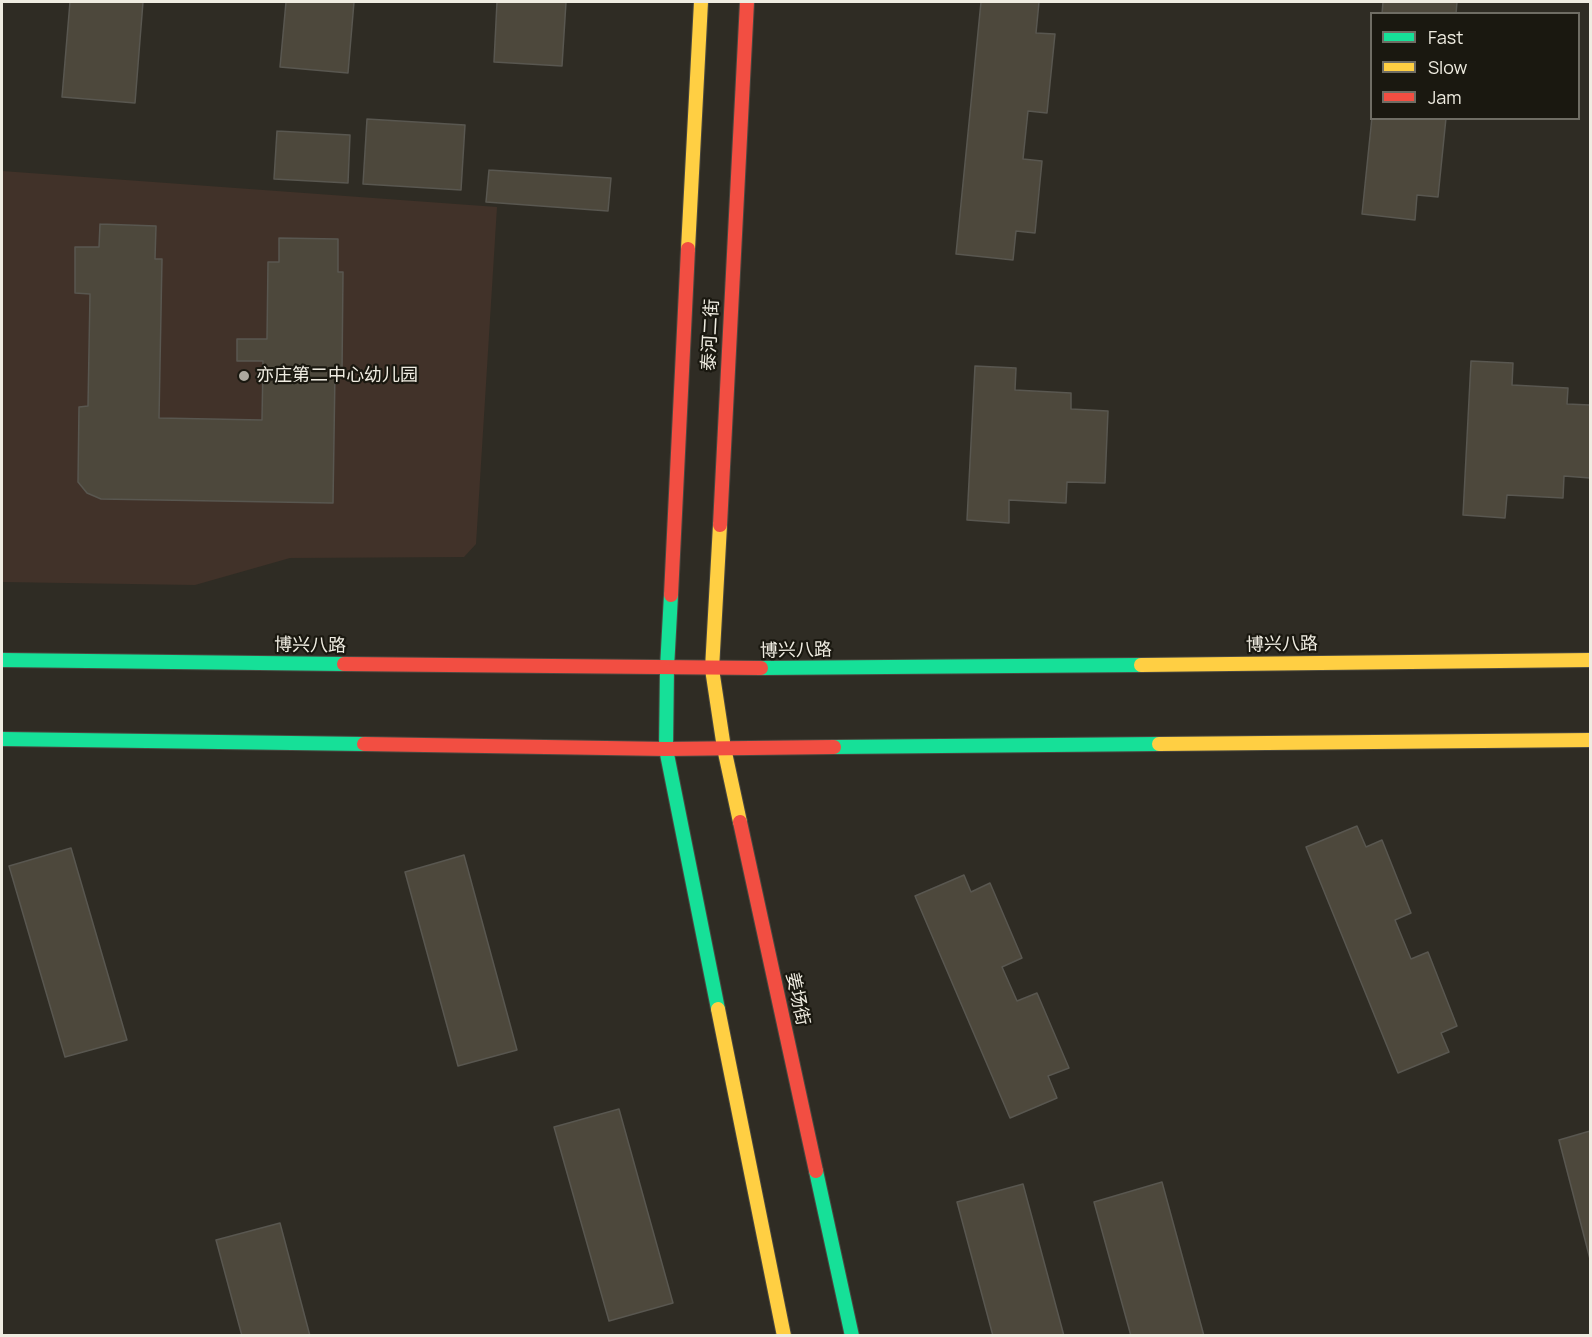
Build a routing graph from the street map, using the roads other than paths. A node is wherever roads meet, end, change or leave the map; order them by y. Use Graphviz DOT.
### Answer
graph roads {
  1 [pos="701,2"];
  2 [pos="747,2"];
  3 [pos="2,660"];
  4 [pos="1590,660"];
  5 [pos="667,668"];
  6 [pos="711,669"];
  7 [pos="2,739"];
  8 [pos="1590,740"];
  9 [pos="724,748"];
  10 [pos="666,749"];
  11 [pos="784,1335"];
  12 [pos="852,1335"];
  1 -- 5 [label="street, 泰河二街"];
  2 -- 6 [label="street, 泰河二街"];
  3 -- 5 [label="street, 博兴八路"];
  4 -- 6 [label="street, 博兴八路"];
  5 -- 6 [label="street, 博兴八路"];
  5 -- 10 [label="street"];
  6 -- 9 [label="street, 姜场街"];
  7 -- 10 [label="street"];
  8 -- 9 [label="street"];
  9 -- 10 [label="street"];
  9 -- 12 [label="street, 姜场街"];
  10 -- 11 [label="street"];
}
